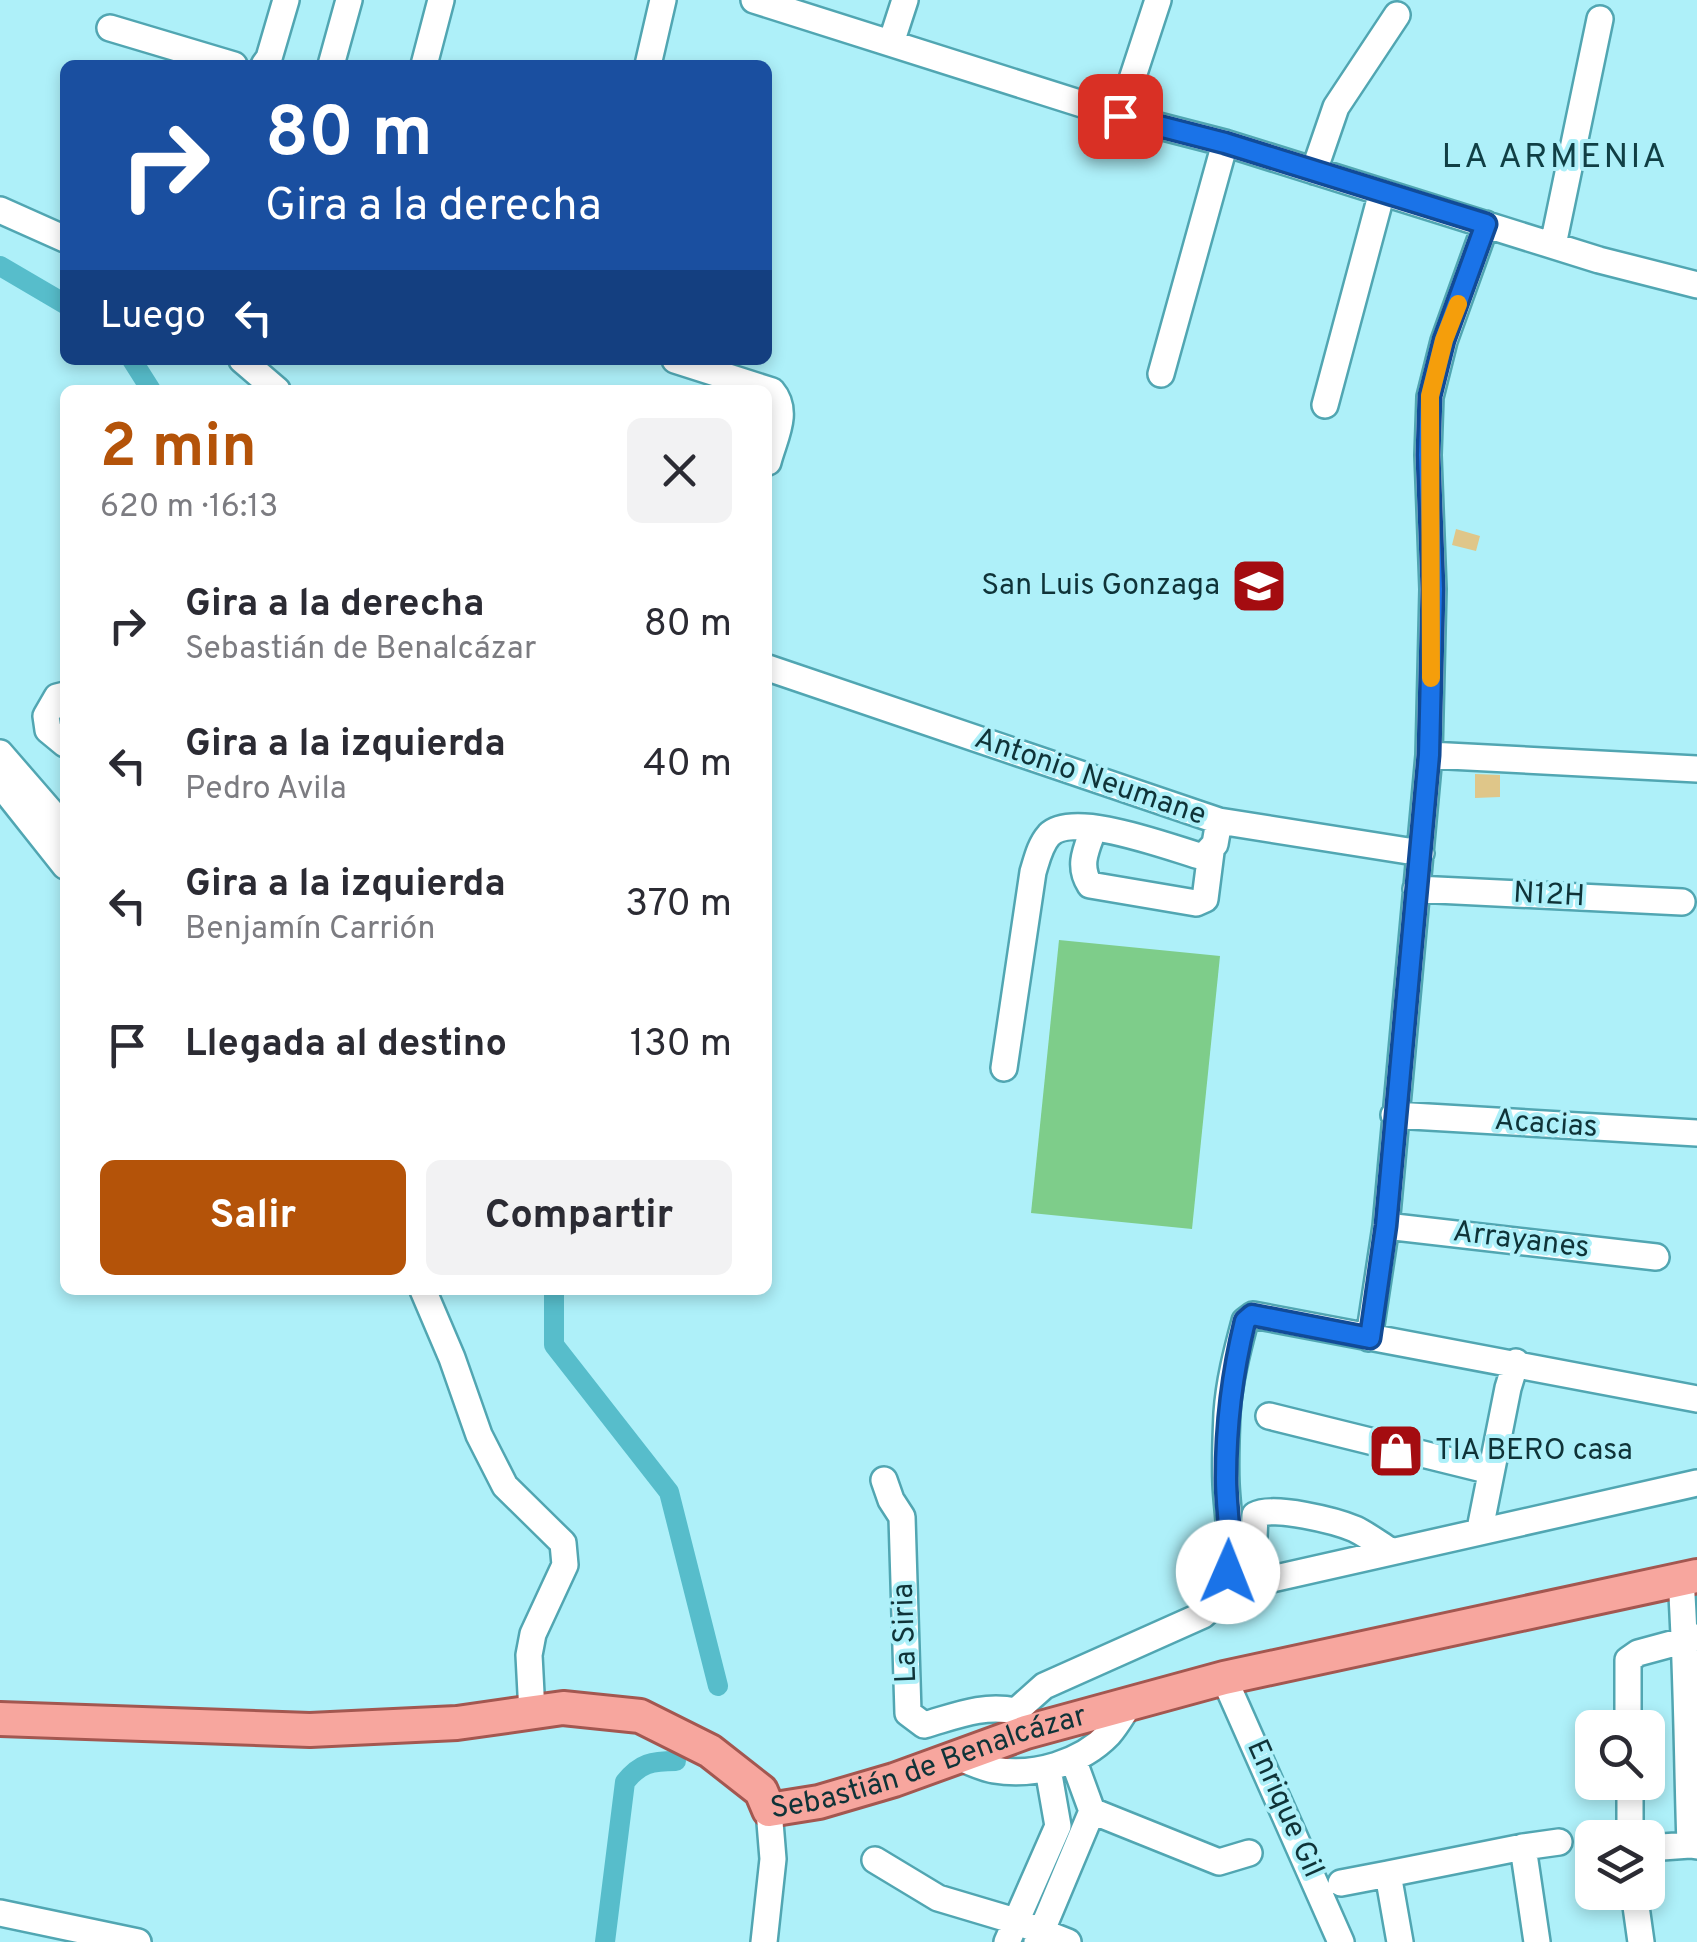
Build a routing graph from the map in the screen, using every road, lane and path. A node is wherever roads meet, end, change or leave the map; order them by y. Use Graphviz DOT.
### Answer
graph roads {
  1 [pos="286,0"];
  2 [pos="350,0"];
  3 [pos="441,0"];
  4 [pos="662,0"];
  5 [pos="754,0"];
  6 [pos="905,0"];
  7 [pos="1158,0"];
  8 [pos="1397,15"];
  9 [pos="1600,18"];
  10 [pos="110,28"];
  11 [pos="891,43"];
  12 [pos="217,60"];
  13 [pos="268,60"];
  14 [pos="332,60"];
  15 [pos="425,60"];
  16 [pos="649,60"];
  17 [pos="1120,116"];
  18 [pos="1225,143"];
  19 [pos="1314,171"];
  20 [pos="1382,192"];
  21 [pos="0,210"];
  22 [pos="1486,224"];
  23 [pos="60,237"];
  24 [pos="1554,245"];
  25 [pos="1697,285"];
  26 [pos="248,365"];
  27 [pos="691,365"];
  28 [pos="1161,374"];
  29 [pos="271,385"];
  30 [pos="756,385"];
  31 [pos="772,390"];
  32 [pos="1325,405"];
  33 [pos="772,448"];
  34 [pos="772,669"];
  35 [pos="60,696"];
  36 [pos="60,740"];
  37 [pos="0,753"];
  38 [pos="1429,755"];
  39 [pos="1697,769"];
  40 [pos="0,784"];
  41 [pos="60,822"];
  42 [pos="1219,822"];
  43 [pos="1094,828"];
  44 [pos="1211,852"];
  45 [pos="1421,853"];
  46 [pos="60,860"];
  47 [pos="1416,889"];
  48 [pos="1682,902"];
  49 [pos="1004,1068"];
  50 [pos="1394,1114"];
  51 [pos="1697,1132"];
  52 [pos="1386,1226"];
  53 [pos="1656,1257"];
  54 [pos="425,1295"];
  55 [pos="1370,1338"];
  56 [pos="1516,1362"];
  57 [pos="1697,1399"];
  58 [pos="1269,1416"];
  59 [pos="1490,1471"];
  60 [pos="884,1480"];
  61 [pos="1697,1483"];
  62 [pos="1480,1529"];
  63 [pos="1389,1550"];
  64 [pos="1689,1577"];
  65 [pos="1691,1638"];
  66 [pos="1224,1678"];
  67 [pos="1131,1702"];
  68 [pos="1628,1710"];
  69 [pos="532,1713"];
  70 [pos="0,1719"];
  71 [pos="1021,1721"];
  72 [pos="957,1757"];
  73 [pos="1072,1759"];
  74 [pos="1048,1769"];
  75 [pos="769,1810"];
  76 [pos="1092,1811"];
  77 [pos="1559,1842"];
  78 [pos="1694,1846"];
  79 [pos="1523,1847"];
  80 [pos="1665,1847"];
  81 [pos="1249,1853"];
  82 [pos="875,1860"];
  83 [pos="1388,1874"];
  84 [pos="1341,1883"];
  85 [pos="1637,1910"];
  86 [pos="0,1913"];
  87 [pos="1011,1931"];
  88 [pos="1039,1937"];
  89 [pos="138,1942"];
  90 [pos="764,1942"];
  91 [pos="1068,1942"];
  92 [pos="1341,1942"];
  93 [pos="1400,1942"];
  94 [pos="1538,1942"];
  95 [pos="1641,1942"];
  1 -- 13 [label="street"];
  2 -- 14 [label="street"];
  3 -- 15 [label="street"];
  4 -- 16 [label="street"];
  5 -- 11 [label="street"];
  6 -- 11 [label="street"];
  7 -- 17 [label="street"];
  8 -- 19 [label="street"];
  9 -- 24 [label="street"];
  10 -- 12 [label="street"];
  11 -- 17 [label="street"];
  17 -- 18 [label="street"];
  18 -- 19 [label="street"];
  18 -- 28 [label="street"];
  19 -- 20 [label="street"];
  20 -- 22 [label="street"];
  20 -- 32 [label="street"];
  21 -- 23 [label="street"];
  22 -- 24 [label="street"];
  22 -- 38 [label="street"];
  24 -- 25 [label="street"];
  26 -- 29 [label="street"];
  27 -- 30 [label="street"];
  31 -- 33 [label="street"];
  34 -- 42 [label="street, Antonio Neumane"];
  35 -- 36 [label="street"];
  37 -- 41 [label="street"];
  38 -- 39 [label="street"];
  38 -- 45 [label="street"];
  40 -- 46 [label="street"];
  42 -- 44 [label="street"];
  42 -- 45 [label="street, Antonio Neumane"];
  43 -- 44 [label="street"];
  43 -- 44 [label="street"];
  43 -- 49 [label="street"];
  45 -- 47 [label="street"];
  47 -- 48 [label="street, N12H"];
  47 -- 50 [label="street"];
  50 -- 51 [label="street, Acacias"];
  50 -- 52 [label="street"];
  52 -- 53 [label="street, Arrayanes"];
  52 -- 55 [label="street"];
  54 -- 69 [label="street"];
  55 -- 56 [label="street"];
  55 -- 71 [label="street"];
  56 -- 57 [label="street"];
  56 -- 59 [label="street"];
  58 -- 59 [label="street"];
  59 -- 62 [label="street"];
  60 -- 71 [label="street, La Siria"];
  61 -- 62 [label="street"];
  62 -- 63 [label="street"];
  63 -- 63 [label="street"];
  64 -- 65 [label="street"];
  64 -- 66 [label="main road, Sebastián de Benalcázar"];
  65 -- 68 [label="street"];
  65 -- 78 [label="street"];
  66 -- 67 [label="main road, Sebastián de Benalcázar"];
  66 -- 92 [label="street, Enrique Gil"];
  67 -- 71 [label="main road, Sebastián de Benalcázar"];
  67 -- 73 [label="street"];
  69 -- 70 [label="main road, Sebastián de Benalcázar"];
  69 -- 75 [label="main road, Sebastián de Benalcázar"];
  71 -- 72 [label="main road, Sebastián de Benalcázar"];
  72 -- 74 [label="street"];
  72 -- 75 [label="main road, Sebastián de Benalcázar"];
  73 -- 74 [label="street"];
  73 -- 76 [label="street"];
  74 -- 87 [label="street"];
  75 -- 90 [label="street"];
  76 -- 81 [label="street"];
  76 -- 88 [label="street"];
  77 -- 79 [label="street"];
  78 -- 80 [label="street"];
  79 -- 83 [label="street"];
  79 -- 94 [label="street"];
  82 -- 87 [label="street"];
  83 -- 84 [label="street"];
  83 -- 93 [label="street"];
  85 -- 95 [label="street"];
  86 -- 89 [label="street"];
  87 -- 88 [label="street"];
  88 -- 91 [label="street"];
}
